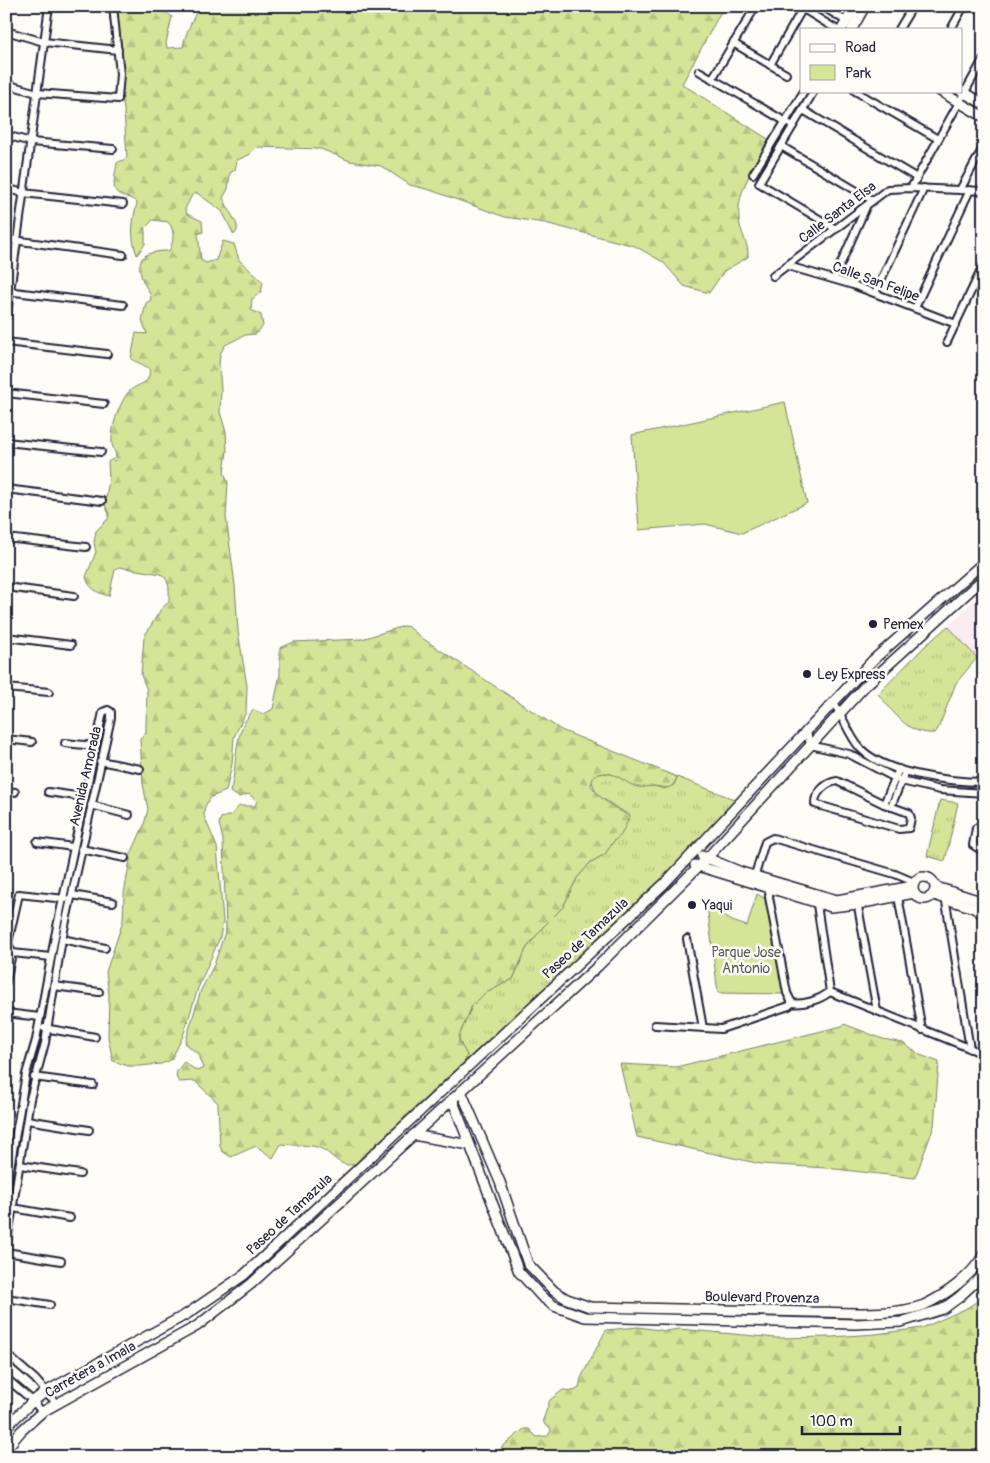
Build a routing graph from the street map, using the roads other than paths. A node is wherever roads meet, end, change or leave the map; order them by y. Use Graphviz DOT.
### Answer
graph roads {
  1 [pos="49,6"];
  2 [pos="113,6"];
  3 [pos="170,6"];
  4 [pos="190,6"];
  5 [pos="756,6"];
  6 [pos="822,6"];
  7 [pos="855,6"];
  8 [pos="865,6"];
  9 [pos="912,6"];
  10 [pos="964,6"];
  11 [pos="801,7"];
  12 [pos="850,27"];
  13 [pos="834,28"];
  14 [pos="901,28"];
  15 [pos="952,28"];
  16 [pos="6,31"];
  17 [pos="44,42"];
  18 [pos="734,43"];
  19 [pos="118,50"];
  20 [pos="984,58"];
  21 [pos="770,65"];
  22 [pos="699,71"];
  23 [pos="786,74"];
  24 [pos="712,78"];
  25 [pos="6,84"];
  26 [pos="37,92"];
  27 [pos="803,92"];
  28 [pos="813,92"];
  29 [pos="857,92"];
  30 [pos="942,92"];
  31 [pos="963,92"];
  32 [pos="958,103"];
  33 [pos="984,104"];
  34 [pos="803,110"];
  35 [pos="984,117"];
  36 [pos="786,122"];
  37 [pos="793,126"];
  38 [pos="6,135"];
  39 [pos="938,139"];
  40 [pos="31,142"];
  41 [pos="781,146"];
  42 [pos="984,146"];
  43 [pos="113,149"];
  44 [pos="753,174"];
  45 [pos="917,178"];
  46 [pos="6,188"];
  47 [pos="911,188"];
  48 [pos="924,188"];
  49 [pos="960,190"];
  50 [pos="970,190"];
  51 [pos="984,191"];
  52 [pos="23,192"];
  53 [pos="870,202"];
  54 [pos="122,204"];
  55 [pos="836,229"];
  56 [pos="6,239"];
  57 [pos="18,242"];
  58 [pos="123,254"];
  59 [pos="984,264"];
  60 [pos="788,266"];
  61 [pos="773,276"];
  62 [pos="834,279"];
  63 [pos="8,292"];
  64 [pos="875,293"];
  65 [pos="123,305"];
  66 [pos="916,308"];
  67 [pos="6,321"];
  68 [pos="956,324"];
  69 [pos="6,342"];
  70 [pos="947,342"];
  71 [pos="107,354"];
  72 [pos="6,393"];
  73 [pos="104,404"];
  74 [pos="6,442"];
  75 [pos="101,452"];
  76 [pos="6,489"];
  77 [pos="102,501"];
  78 [pos="6,538"];
  79 [pos="86,547"];
  80 [pos="984,562"];
  81 [pos="984,578"];
  82 [pos="6,587"];
  83 [pos="74,596"];
  84 [pos="903,632"];
  85 [pos="6,637"];
  86 [pos="71,644"];
  87 [pos="886,666"];
  88 [pos="6,688"];
  89 [pos="49,692"];
  90 [pos="834,702"];
  91 [pos="840,713"];
  92 [pos="807,731"];
  93 [pos="6,739"];
  94 [pos="32,742"];
  95 [pos="65,743"];
  96 [pos="810,744"];
  97 [pos="858,744"];
  98 [pos="94,746"];
  99 [pos="849,754"];
  100 [pos="876,759"];
  101 [pos="100,761"];
  102 [pos="872,766"];
  103 [pos="140,769"];
  104 [pos="89,770"];
  105 [pos="902,770"];
  106 [pos="98,772"];
  107 [pos="898,780"];
  108 [pos="941,780"];
  109 [pos="961,782"];
  110 [pos="984,782"];
  111 [pos="940,790"];
  112 [pos="6,791"];
  113 [pos="15,792"];
  114 [pos="48,792"];
  115 [pos="961,792"];
  116 [pos="984,792"];
  117 [pos="83,797"];
  118 [pos="90,805"];
  119 [pos="888,806"];
  120 [pos="129,815"];
  121 [pos="984,824"];
  122 [pos="37,842"];
  123 [pos="73,847"];
  124 [pos="82,849"];
  125 [pos="694,852"];
  126 [pos="984,852"];
  127 [pos="124,858"];
  128 [pos="707,858"];
  129 [pos="686,861"];
  130 [pos="698,866"];
  131 [pos="753,880"];
  132 [pos="770,885"];
  133 [pos="914,887"];
  134 [pos="940,892"];
  135 [pos="898,896"];
  136 [pos="71,897"];
  137 [pos="63,899"];
  138 [pos="816,899"];
  139 [pos="858,901"];
  140 [pos="983,901"];
  141 [pos="113,902"];
  142 [pos="984,915"];
  143 [pos="62,939"];
  144 [pos="687,939"];
  145 [pos="105,948"];
  146 [pos="12,953"];
  147 [pos="51,957"];
  148 [pos="6,982"];
  149 [pos="54,986"];
  150 [pos="99,992"];
  151 [pos="830,992"];
  152 [pos="792,1003"];
  153 [pos="877,1011"];
  154 [pos="6,1012"];
  155 [pos="40,1017"];
  156 [pos="655,1025"];
  157 [pos="38,1027"];
  158 [pos="703,1028"];
  159 [pos="47,1029"];
  160 [pos="922,1030"];
  161 [pos="95,1037"];
  162 [pos="970,1049"];
  163 [pos="984,1054"];
  164 [pos="34,1077"];
  165 [pos="93,1085"];
  166 [pos="461,1091"];
  167 [pos="452,1099"];
  168 [pos="26,1120"];
  169 [pos="89,1130"];
  170 [pos="16,1134"];
  171 [pos="413,1135"];
  172 [pos="24,1136"];
  173 [pos="470,1145"];
  174 [pos="20,1165"];
  175 [pos="80,1174"];
  176 [pos="6,1192"];
  177 [pos="13,1208"];
  178 [pos="70,1218"];
  179 [pos="515,1223"];
  180 [pos="502,1227"];
  181 [pos="6,1250"];
  182 [pos="984,1254"];
  183 [pos="61,1261"];
  184 [pos="984,1274"];
  185 [pos="6,1298"];
  186 [pos="50,1305"];
  187 [pos="661,1309"];
  188 [pos="861,1312"];
  189 [pos="187,1314"];
  190 [pos="662,1318"];
  191 [pos="862,1324"];
  192 [pos="197,1326"];
  193 [pos="6,1354"];
  194 [pos="6,1378"];
  195 [pos="47,1391"];
  196 [pos="33,1401"];
  197 [pos="56,1403"];
  198 [pos="42,1412"];
  199 [pos="6,1428"];
  200 [pos="6,1449"];
  1 -- 17 [label="street"];
  2 -- 19 [label="street"];
  3 -- 4 [label="street"];
  5 -- 18 [label="street"];
  6 -- 12 [label="street"];
  7 -- 12 [label="main road"];
  8 -- 12 [label="main road"];
  9 -- 14 [label="street"];
  10 -- 15 [label="street"];
  11 -- 13 [label="street"];
  11 -- 21 [label="street"];
  16 -- 17 [label="street"];
  17 -- 19 [label="street"];
  17 -- 26 [label="street"];
  18 -- 21 [label="street"];
  18 -- 24 [label="street"];
  19 -- 26 [label="street"];
  20 -- 31 [label="street"];
  21 -- 23 [label="street"];
  22 -- 24 [label="street"];
  24 -- 36 [label="street"];
  25 -- 26 [label="street"];
  26 -- 40 [label="street"];
  27 -- 36 [label="street"];
  28 -- 34 [label="street"];
  29 -- 39 [label="street"];
  30 -- 32 [label="main road"];
  31 -- 32 [label="street"];
  31 -- 33 [label="main road"];
  32 -- 35 [label="main road"];
  32 -- 39 [label="street"];
  34 -- 37 [label="street"];
  34 -- 45 [label="street"];
  36 -- 37 [label="street"];
  36 -- 44 [label="street"];
  37 -- 41 [label="street"];
  38 -- 40 [label="street"];
  39 -- 45 [label="street"];
  40 -- 43 [label="street"];
  40 -- 52 [label="street"];
  41 -- 53 [label="street"];
  41 -- 55 [label="street"];
  42 -- 49 [label="street"];
  45 -- 47 [label="street"];
  46 -- 52 [label="street"];
  47 -- 48 [label="street, Calle Santa Elsa"];
  47 -- 53 [label="street, Calle Santa Elsa"];
  48 -- 49 [label="street, Calle Santa Elsa"];
  48 -- 64 [label="street"];
  49 -- 50 [label="street, Calle Santa Elsa"];
  50 -- 51 [label="street, Calle Santa Elsa"];
  50 -- 66 [label="street"];
  52 -- 54 [label="street"];
  52 -- 57 [label="street"];
  53 -- 55 [label="street, Calle Santa Elsa"];
  53 -- 62 [label="street"];
  55 -- 60 [label="street, Calle Santa Elsa"];
  56 -- 57 [label="street"];
  57 -- 58 [label="street"];
  57 -- 63 [label="street"];
  59 -- 68 [label="street"];
  60 -- 61 [label="street, Calle Santa Elsa"];
  60 -- 62 [label="street, Calle San Felipe"];
  62 -- 64 [label="street, Calle San Felipe"];
  63 -- 65 [label="street"];
  63 -- 67 [label="street"];
  64 -- 66 [label="street, Calle San Felipe"];
  66 -- 68 [label="street, Calle San Felipe"];
  68 -- 70 [label="street"];
  69 -- 71 [label="street"];
  72 -- 73 [label="street"];
  74 -- 75 [label="street"];
  76 -- 77 [label="street"];
  78 -- 79 [label="street"];
  80 -- 84 [label="main road, Paseo de Tamazula"];
  81 -- 87 [label="main road, Paseo de Tamazula"];
  82 -- 83 [label="street"];
  84 -- 87 [label="main road"];
  84 -- 90 [label="main road, Paseo de Tamazula"];
  85 -- 86 [label="street"];
  87 -- 91 [label="main road, Paseo de Tamazula"];
  88 -- 89 [label="street"];
  90 -- 91 [label="street"];
  90 -- 92 [label="main road, Paseo de Tamazula"];
  91 -- 96 [label="main road, Paseo de Tamazula"];
  91 -- 97 [label="street"];
  92 -- 96 [label="street"];
  92 -- 125 [label="main road, Paseo de Tamazula"];
  93 -- 94 [label="street"];
  95 -- 98 [label="street"];
  96 -- 99 [label="street"];
  96 -- 128 [label="main road, Paseo de Tamazula"];
  97 -- 99 [label="street"];
  97 -- 100 [label="street"];
  98 -- 101 [label="street, Avenida Amorada"];
  98 -- 104 [label="street, Avenida Amorada"];
  99 -- 102 [label="street"];
  100 -- 102 [label="street"];
  100 -- 105 [label="street"];
  101 -- 103 [label="street"];
  101 -- 106 [label="street, Avenida Amorada"];
  102 -- 107 [label="street"];
  104 -- 106 [label="street"];
  104 -- 117 [label="street, Avenida Amorada"];
  105 -- 107 [label="street"];
  105 -- 108 [label="street"];
  106 -- 118 [label="street, Avenida Amorada"];
  107 -- 111 [label="street"];
  107 -- 119 [label="street"];
  108 -- 109 [label="street"];
  108 -- 111 [label="street"];
  109 -- 110 [label="street"];
  109 -- 115 [label="street"];
  111 -- 115 [label="street"];
  112 -- 113 [label="street"];
  114 -- 117 [label="street"];
  115 -- 116 [label="street"];
  117 -- 123 [label="street, Avenida Amorada"];
  118 -- 120 [label="street"];
  118 -- 124 [label="street, Avenida Amorada"];
  119 -- 119 [label="street"];
  121 -- 126 [label="street"];
  122 -- 123 [label="street"];
  123 -- 137 [label="street, Avenida Amorada"];
  124 -- 127 [label="street"];
  124 -- 136 [label="street, Avenida Amorada"];
  125 -- 128 [label="main road"];
  125 -- 129 [label="main road, Paseo de Tamazula"];
  128 -- 130 [label="main road, Paseo de Tamazula"];
  128 -- 131 [label="main road"];
  129 -- 130 [label="main road"];
  129 -- 189 [label="main road, Paseo de Tamazula"];
  130 -- 131 [label="main road"];
  130 -- 166 [label="main road, Paseo de Tamazula"];
  131 -- 132 [label="main road"];
  131 -- 133 [label="street"];
  132 -- 138 [label="main road"];
  132 -- 152 [label="street"];
  133 -- 134 [label="main road"];
  133 -- 134 [label="main road"];
  133 -- 135 [label="main road"];
  133 -- 139 [label="main road"];
  134 -- 140 [label="main road"];
  134 -- 142 [label="main road"];
  134 -- 162 [label="street"];
  135 -- 139 [label="main road"];
  135 -- 160 [label="street"];
  136 -- 137 [label="street"];
  136 -- 141 [label="street"];
  136 -- 143 [label="street, Avenida Amorada"];
  137 -- 146 [label="street"];
  137 -- 147 [label="street, Avenida Amorada"];
  138 -- 139 [label="main road"];
  138 -- 151 [label="street"];
  139 -- 153 [label="street"];
  143 -- 145 [label="street"];
  143 -- 149 [label="street, Avenida Amorada"];
  144 -- 158 [label="street"];
  146 -- 147 [label="street"];
  146 -- 148 [label="street"];
  147 -- 155 [label="street, Avenida Amorada"];
  149 -- 150 [label="street"];
  149 -- 159 [label="street, Avenida Amorada"];
  151 -- 152 [label="street"];
  151 -- 153 [label="street"];
  152 -- 158 [label="street"];
  153 -- 160 [label="street"];
  154 -- 155 [label="street"];
  155 -- 157 [label="street, Avenida Amorada"];
  156 -- 158 [label="street"];
  157 -- 159 [label="street"];
  157 -- 170 [label="street, Avenida Amorada"];
  159 -- 161 [label="street"];
  159 -- 164 [label="street, Avenida Amorada"];
  160 -- 162 [label="street"];
  162 -- 163 [label="street"];
  164 -- 165 [label="street"];
  164 -- 168 [label="street, Avenida Amorada"];
  166 -- 167 [label="main road, Paseo de Tamazula"];
  166 -- 179 [label="main road, Boulevard Provenza"];
  167 -- 171 [label="main road, Paseo de Tamazula"];
  167 -- 173 [label="main road, Boulevard Provenza"];
  168 -- 169 [label="street"];
  168 -- 172 [label="street, Avenida Amorada"];
  170 -- 172 [label="street"];
  170 -- 176 [label="street, Avenida Amorada"];
  171 -- 173 [label="main road"];
  171 -- 192 [label="main road, Paseo de Tamazula"];
  172 -- 174 [label="street, Avenida Amorada"];
  173 -- 180 [label="main road, Boulevard Provenza"];
  174 -- 175 [label="street"];
  174 -- 177 [label="street, Avenida Amorada"];
  177 -- 178 [label="street"];
  177 -- 181 [label="street, Avenida Amorada"];
  179 -- 180 [label="main road"];
  179 -- 187 [label="main road, Boulevard Provenza"];
  180 -- 190 [label="main road, Boulevard Provenza"];
  181 -- 183 [label="street"];
  182 -- 188 [label="main road, Boulevard Provenza"];
  184 -- 191 [label="main road, Boulevard Provenza"];
  185 -- 186 [label="street"];
  187 -- 188 [label="main road, Boulevard Provenza"];
  187 -- 190 [label="main road"];
  188 -- 191 [label="main road"];
  189 -- 195 [label="main road, Carretera a Imala"];
  190 -- 191 [label="main road, Boulevard Provenza"];
  192 -- 197 [label="main road, Carretera a Imala"];
  193 -- 195 [label="street"];
  194 -- 196 [label="street"];
  195 -- 196 [label="main road, Carretera a Imala"];
  195 -- 197 [label="street"];
  196 -- 198 [label="street"];
  196 -- 199 [label="main road, Carretera a Imala"];
  197 -- 198 [label="main road, Carretera a Imala"];
  198 -- 200 [label="main road, Carretera a Imala"];
}
